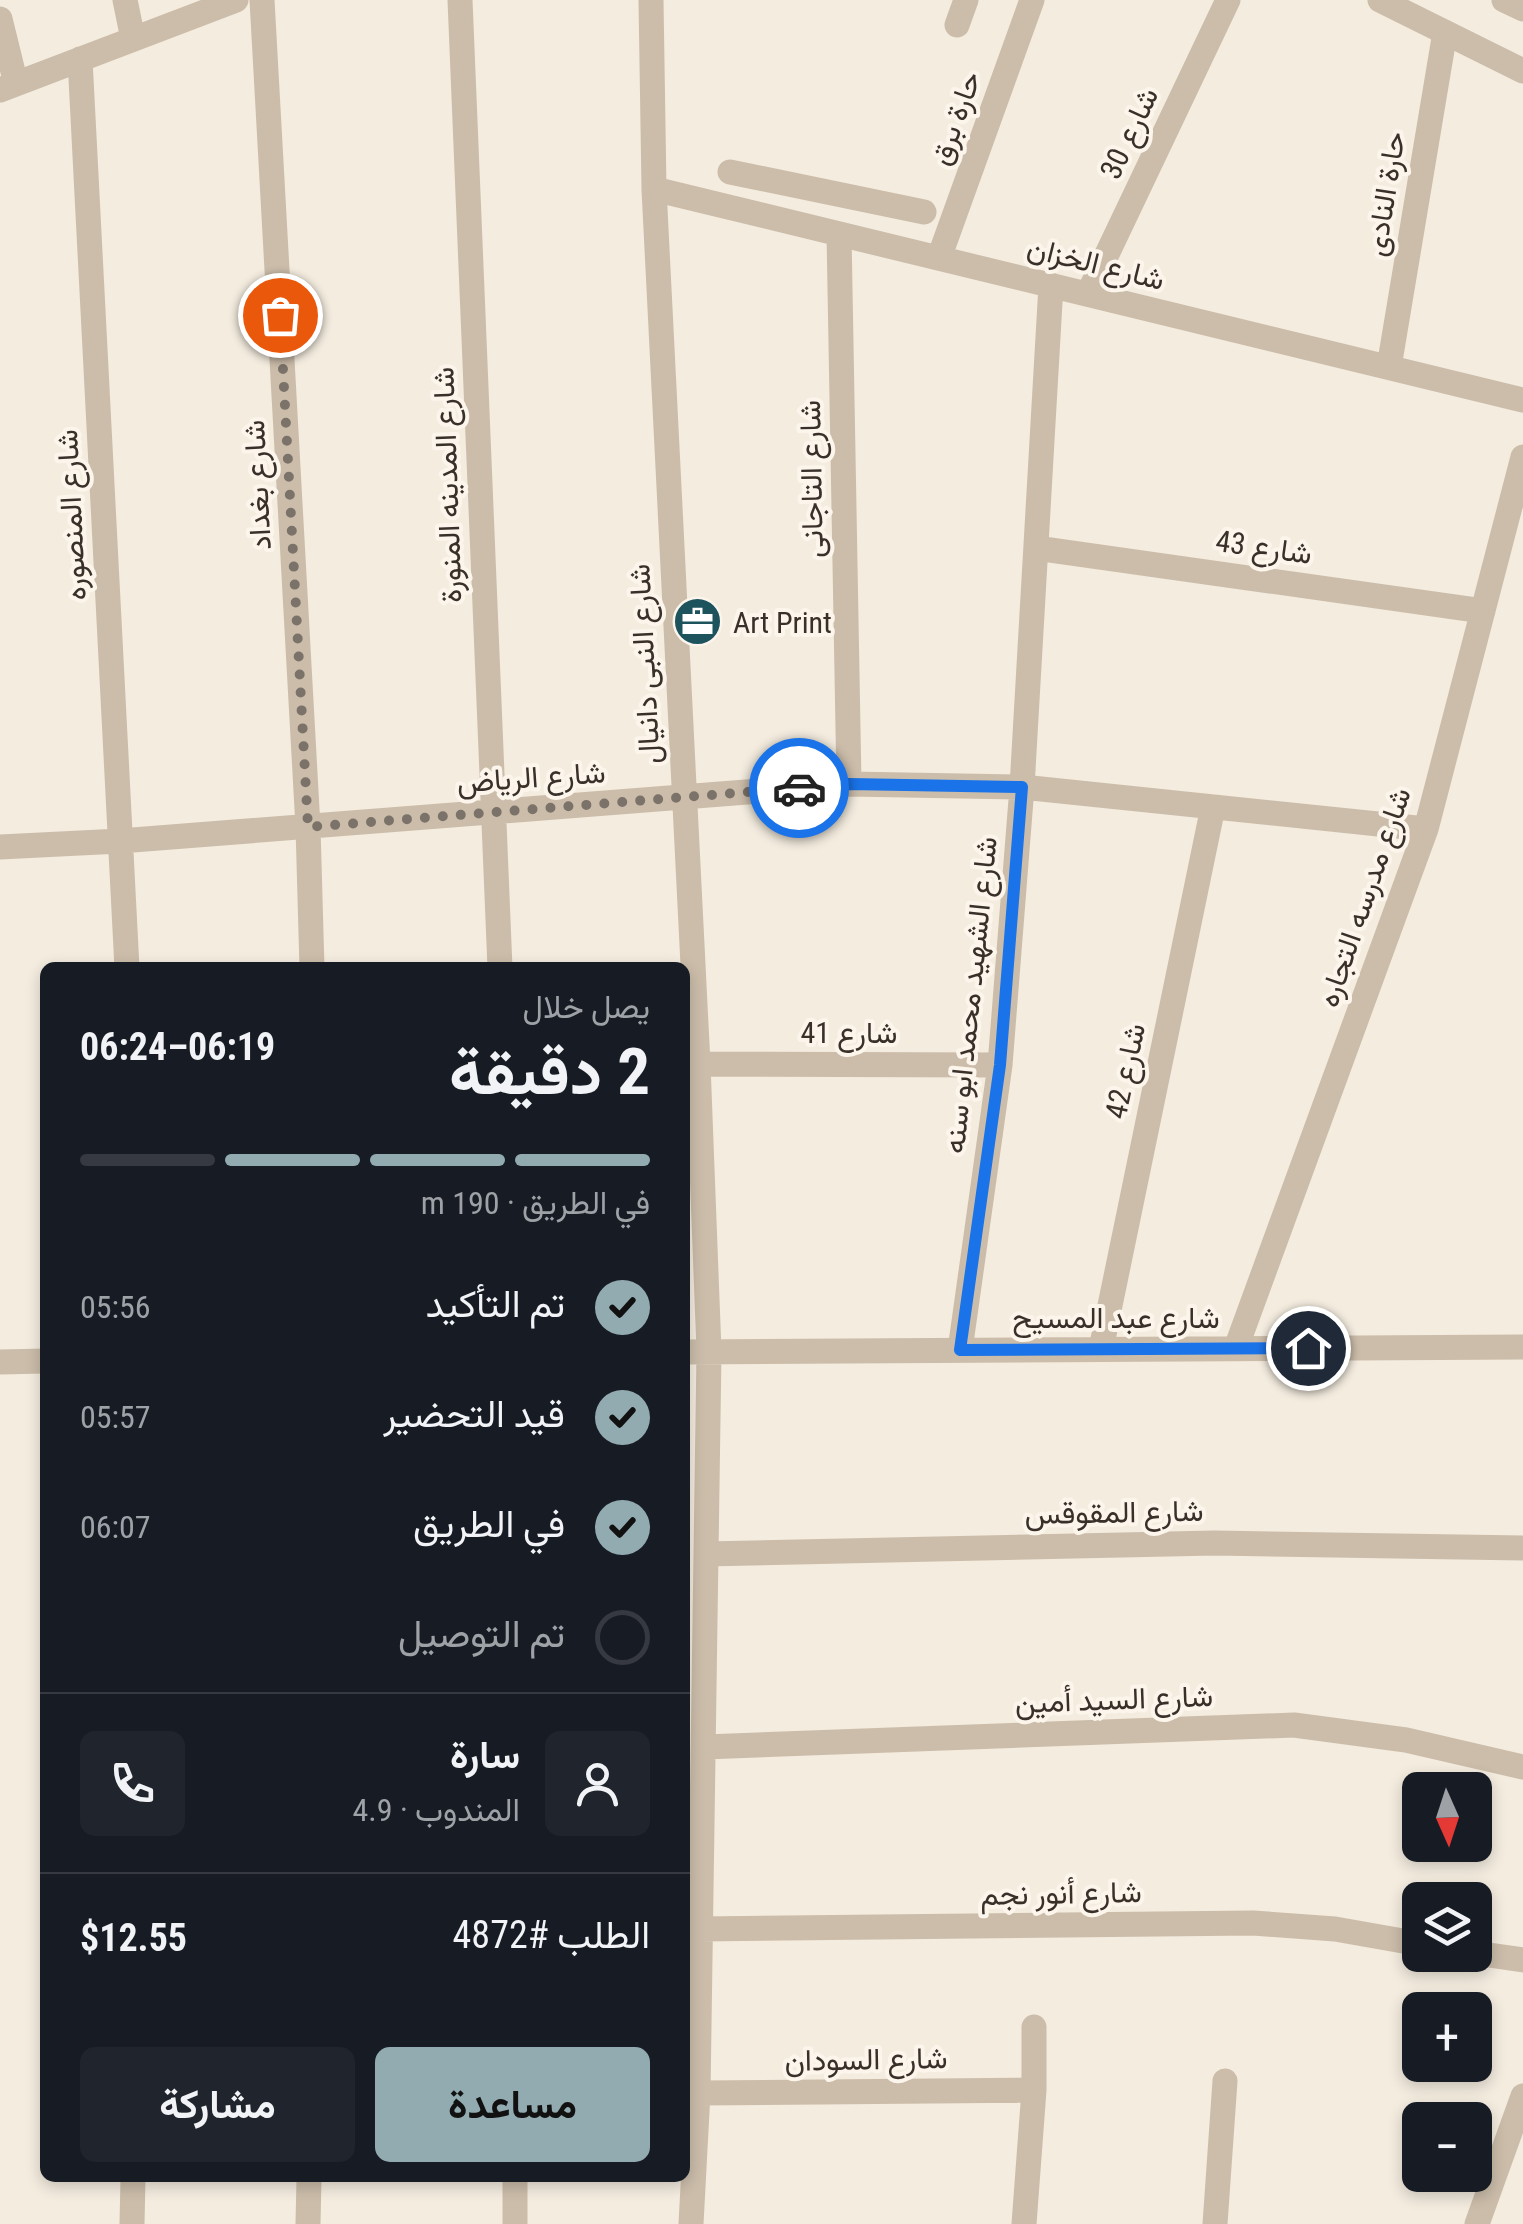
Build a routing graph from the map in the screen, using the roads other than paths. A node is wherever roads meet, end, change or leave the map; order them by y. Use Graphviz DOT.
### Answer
graph roads {
  1 [pos="125,0"];
  2 [pos="236,0"];
  3 [pos="262,0"];
  4 [pos="460,0"];
  5 [pos="651,0"];
  6 [pos="966,0"];
  7 [pos="1032,0"];
  8 [pos="1228,0"];
  9 [pos="1380,0"];
  10 [pos="1504,0"];
  11 [pos="1523,9"];
  12 [pos="0,19"];
  13 [pos="956,25"];
  14 [pos="1445,32"];
  15 [pos="134,39"];
  16 [pos="80,59"];
  17 [pos="1523,70"];
  18 [pos="8,87"];
  19 [pos="730,172"];
  20 [pos="654,189"];
  21 [pos="826,191"];
  22 [pos="924,212"];
  23 [pos="829,231"];
  24 [pos="939,258"];
  25 [pos="1051,285"];
  26 [pos="1088,294"];
  27 [pos="1389,367"];
  28 [pos="1523,400"];
  29 [pos="1523,457"];
  30 [pos="1036,548"];
  31 [pos="1484,611"];
  32 [pos="849,784"];
  33 [pos="1022,787"];
  34 [pos="684,798"];
  35 [pos="1213,807"];
  36 [pos="492,813"];
  37 [pos="308,827"];
  38 [pos="1426,829"];
  39 [pos="120,841"];
  40 [pos="0,847"];
  41 [pos="127,962"];
  42 [pos="312,962"];
  43 [pos="500,962"];
  44 [pos="698,1064"];
  45 [pos="1000,1065"];
  46 [pos="1523,1347"];
  47 [pos="1236,1348"];
  48 [pos="960,1350"];
  49 [pos="1101,1350"];
  50 [pos="697,1352"];
  51 [pos="40,1361"];
  52 [pos="0,1362"];
  53 [pos="1523,1548"];
  54 [pos="706,1554"];
  55 [pos="704,1747"];
  56 [pos="1523,1767"];
  57 [pos="700,1929"];
  58 [pos="1402,1941"];
  59 [pos="1492,1955"];
  60 [pos="1523,1960"];
  61 [pos="1034,2027"];
  62 [pos="1225,2081"];
  63 [pos="1034,2090"];
  64 [pos="698,2094"];
  65 [pos="1523,2096"];
  66 [pos="1519,2122"];
  67 [pos="133,2182"];
  68 [pos="309,2182"];
  69 [pos="515,2182"];
  70 [pos="132,2224"];
  71 [pos="308,2224"];
  72 [pos="515,2224"];
  73 [pos="692,2224"];
  74 [pos="1024,2224"];
  75 [pos="1215,2224"];
  76 [pos="1476,2224"];
  1 -- 15 [label="street"];
  2 -- 15 [label="street"];
  3 -- 37 [label="street, شارع بغداد"];
  4 -- 36 [label="street, شارع المدينه المنورة"];
  5 -- 20 [label="street, شارع النبى دانيال"];
  6 -- 13 [label="street"];
  7 -- 24 [label="street, حارة برق"];
  8 -- 26 [label="street, شارع 30"];
  9 -- 14 [label="street"];
  10 -- 11 [label="street"];
  12 -- 18 [label="street"];
  14 -- 17 [label="street"];
  14 -- 27 [label="street, حارة النادى"];
  15 -- 16 [label="street"];
  16 -- 18 [label="street"];
  16 -- 39 [label="street, شارع المنصوره"];
  19 -- 21 [label="street"];
  20 -- 23 [label="street, شارع الخزان"];
  20 -- 34 [label="street, شارع النبى دانيال"];
  21 -- 22 [label="street"];
  21 -- 23 [label="street, شارع التاجانى"];
  23 -- 24 [label="street, شارع الخزان"];
  23 -- 32 [label="street, شارع التاجانى"];
  24 -- 25 [label="street, شارع الخزان"];
  25 -- 26 [label="street, شارع الخزان"];
  25 -- 30 [label="street, شارع الشهيد محمد ابو سنه"];
  26 -- 27 [label="street, شارع الخزان"];
  27 -- 28 [label="street, شارع الخزان"];
  29 -- 31 [label="street, شارع مدرسه التجاره"];
  30 -- 31 [label="street, شارع 43"];
  30 -- 33 [label="street, شارع الشهيد محمد ابو سنه"];
  31 -- 38 [label="street, شارع مدرسه التجاره"];
  32 -- 33 [label="street, شارع الرياض"];
  32 -- 34 [label="street, شارع الرياض"];
  33 -- 35 [label="street, شارع الرياض"];
  33 -- 45 [label="street, شارع الشهيد محمد ابو سنه"];
  34 -- 36 [label="street, شارع الرياض"];
  34 -- 44 [label="street, شارع النبى دانيال"];
  35 -- 38 [label="street, شارع الرياض"];
  35 -- 49 [label="street, شارع 42"];
  36 -- 37 [label="street, شارع الرياض"];
  36 -- 43 [label="street, شارع المدينه المنورة"];
  37 -- 39 [label="street, شارع الرياض"];
  37 -- 42 [label="street, شارع بغداد"];
  38 -- 47 [label="street, شارع مدرسه التجاره"];
  39 -- 40 [label="street, شارع الرياض"];
  39 -- 41 [label="street, شارع المنصوره"];
  44 -- 45 [label="street, شارع 41"];
  44 -- 50 [label="street, شارع النبى دانيال"];
  45 -- 48 [label="street, شارع الشهيد محمد ابو سنه"];
  46 -- 47 [label="street, شارع عبد المسيح"];
  47 -- 49 [label="street, شارع عبد المسيح"];
  48 -- 49 [label="street, شارع عبد المسيح"];
  48 -- 50 [label="street, شارع عبد المسيح"];
  50 -- 54 [label="street, شارع النبى دانيال"];
  51 -- 52 [label="street"];
  53 -- 54 [label="street, شارع المقوقس"];
  54 -- 55 [label="street, شارع النبى دانيال"];
  55 -- 56 [label="street, شارع السيد أمين"];
  55 -- 57 [label="street, شارع النبى دانيال"];
  57 -- 58 [label="street, شارع أنور نجم"];
  57 -- 64 [label="street, شارع النبى دانيال"];
  59 -- 60 [label="street"];
  61 -- 63 [label="street"];
  62 -- 75 [label="street"];
  63 -- 64 [label="street, شارع السودان"];
  63 -- 74 [label="street"];
  64 -- 73 [label="street, شارع النبى دانيال"];
  65 -- 66 [label="street"];
  66 -- 76 [label="street"];
  67 -- 70 [label="street"];
  68 -- 71 [label="street"];
  69 -- 72 [label="street"];
}
